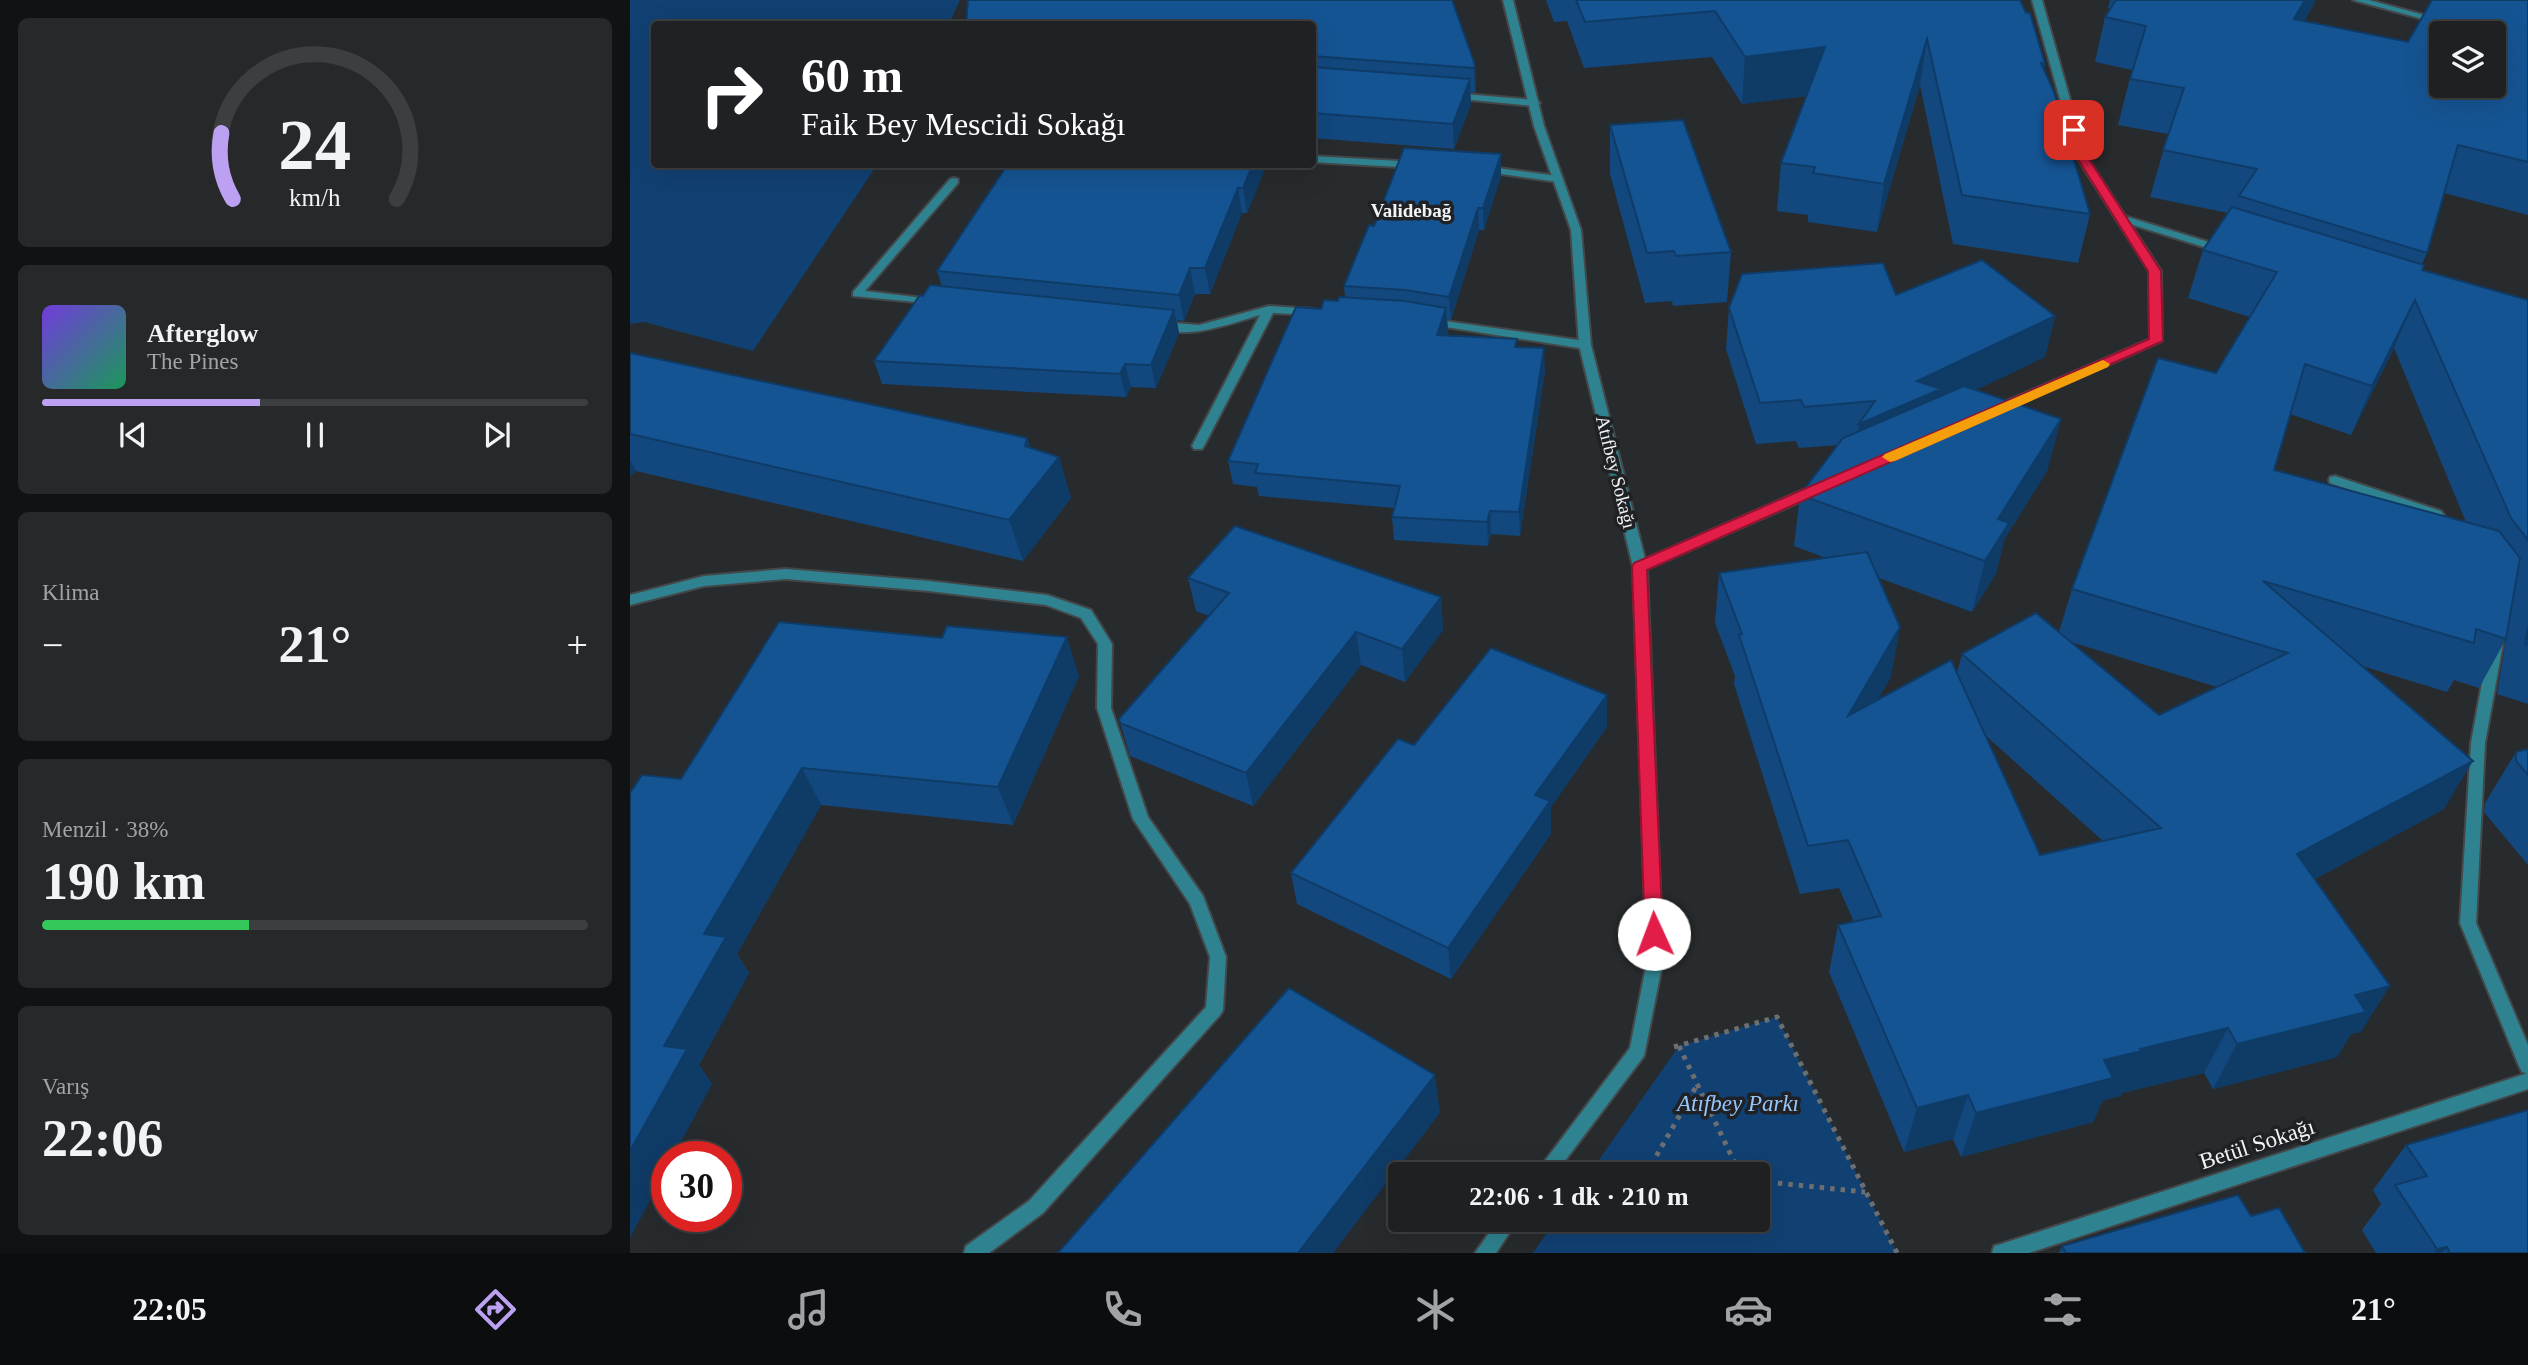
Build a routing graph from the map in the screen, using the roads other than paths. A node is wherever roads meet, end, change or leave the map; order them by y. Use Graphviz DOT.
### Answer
graph roads {
  1 [pos="1508,0"];
  2 [pos="2037,0"];
  3 [pos="2358,0"];
  4 [pos="2442,21"];
  5 [pos="1438,95"];
  6 [pos="1535,103"];
  7 [pos="1316,159"];
  8 [pos="1435,166"];
  9 [pos="1476,168"];
  10 [pos="1558,179"];
  11 [pos="954,181"];
  12 [pos="2121,218"];
  13 [pos="2239,255"];
  14 [pos="939,303"];
  15 [pos="1269,309"];
  16 [pos="1324,313"];
  17 [pos="1419,320"];
  18 [pos="1144,323"];
  19 [pos="1585,345"];
  20 [pos="1980,418"];
  21 [pos="1198,446"];
  22 [pos="2335,480"];
  23 [pos="1828,484"];
  24 [pos="2451,534"];
  25 [pos="1640,567"];
  26 [pos="630,600"];
  27 [pos="2498,633"];
  28 [pos="2528,1066"];
  29 [pos="2528,1082"];
  30 [pos="1553,1162"];
  31 [pos="1500,1232"];
  32 [pos="973,1253"];
  33 [pos="1484,1253"];
  34 [pos="2001,1253"];
  1 -- 6 [label="street, Atıfbey Sokağı"];
  2 -- 12 [label="street"];
  3 -- 4 [label="street"];
  5 -- 6 [label="street"];
  6 -- 10 [label="street, Atıfbey Sokağı"];
  7 -- 8 [label="street"];
  9 -- 10 [label="street"];
  10 -- 19 [label="street, Atıfbey Sokağı"];
  11 -- 14 [label="street"];
  12 -- 13 [label="street"];
  12 -- 20 [label="street"];
  15 -- 16 [label="street"];
  15 -- 18 [label="street"];
  15 -- 21 [label="street"];
  17 -- 19 [label="street"];
  19 -- 25 [label="street, Atıfbey Sokağı"];
  22 -- 24 [label="street"];
  23 -- 25 [label="street"];
  25 -- 30 [label="street, Atıfbey Sokağı"];
  26 -- 32 [label="street"];
  27 -- 28 [label="street"];
  29 -- 34 [label="street, Betül Sokağı"];
  31 -- 33 [label="street"];
}
